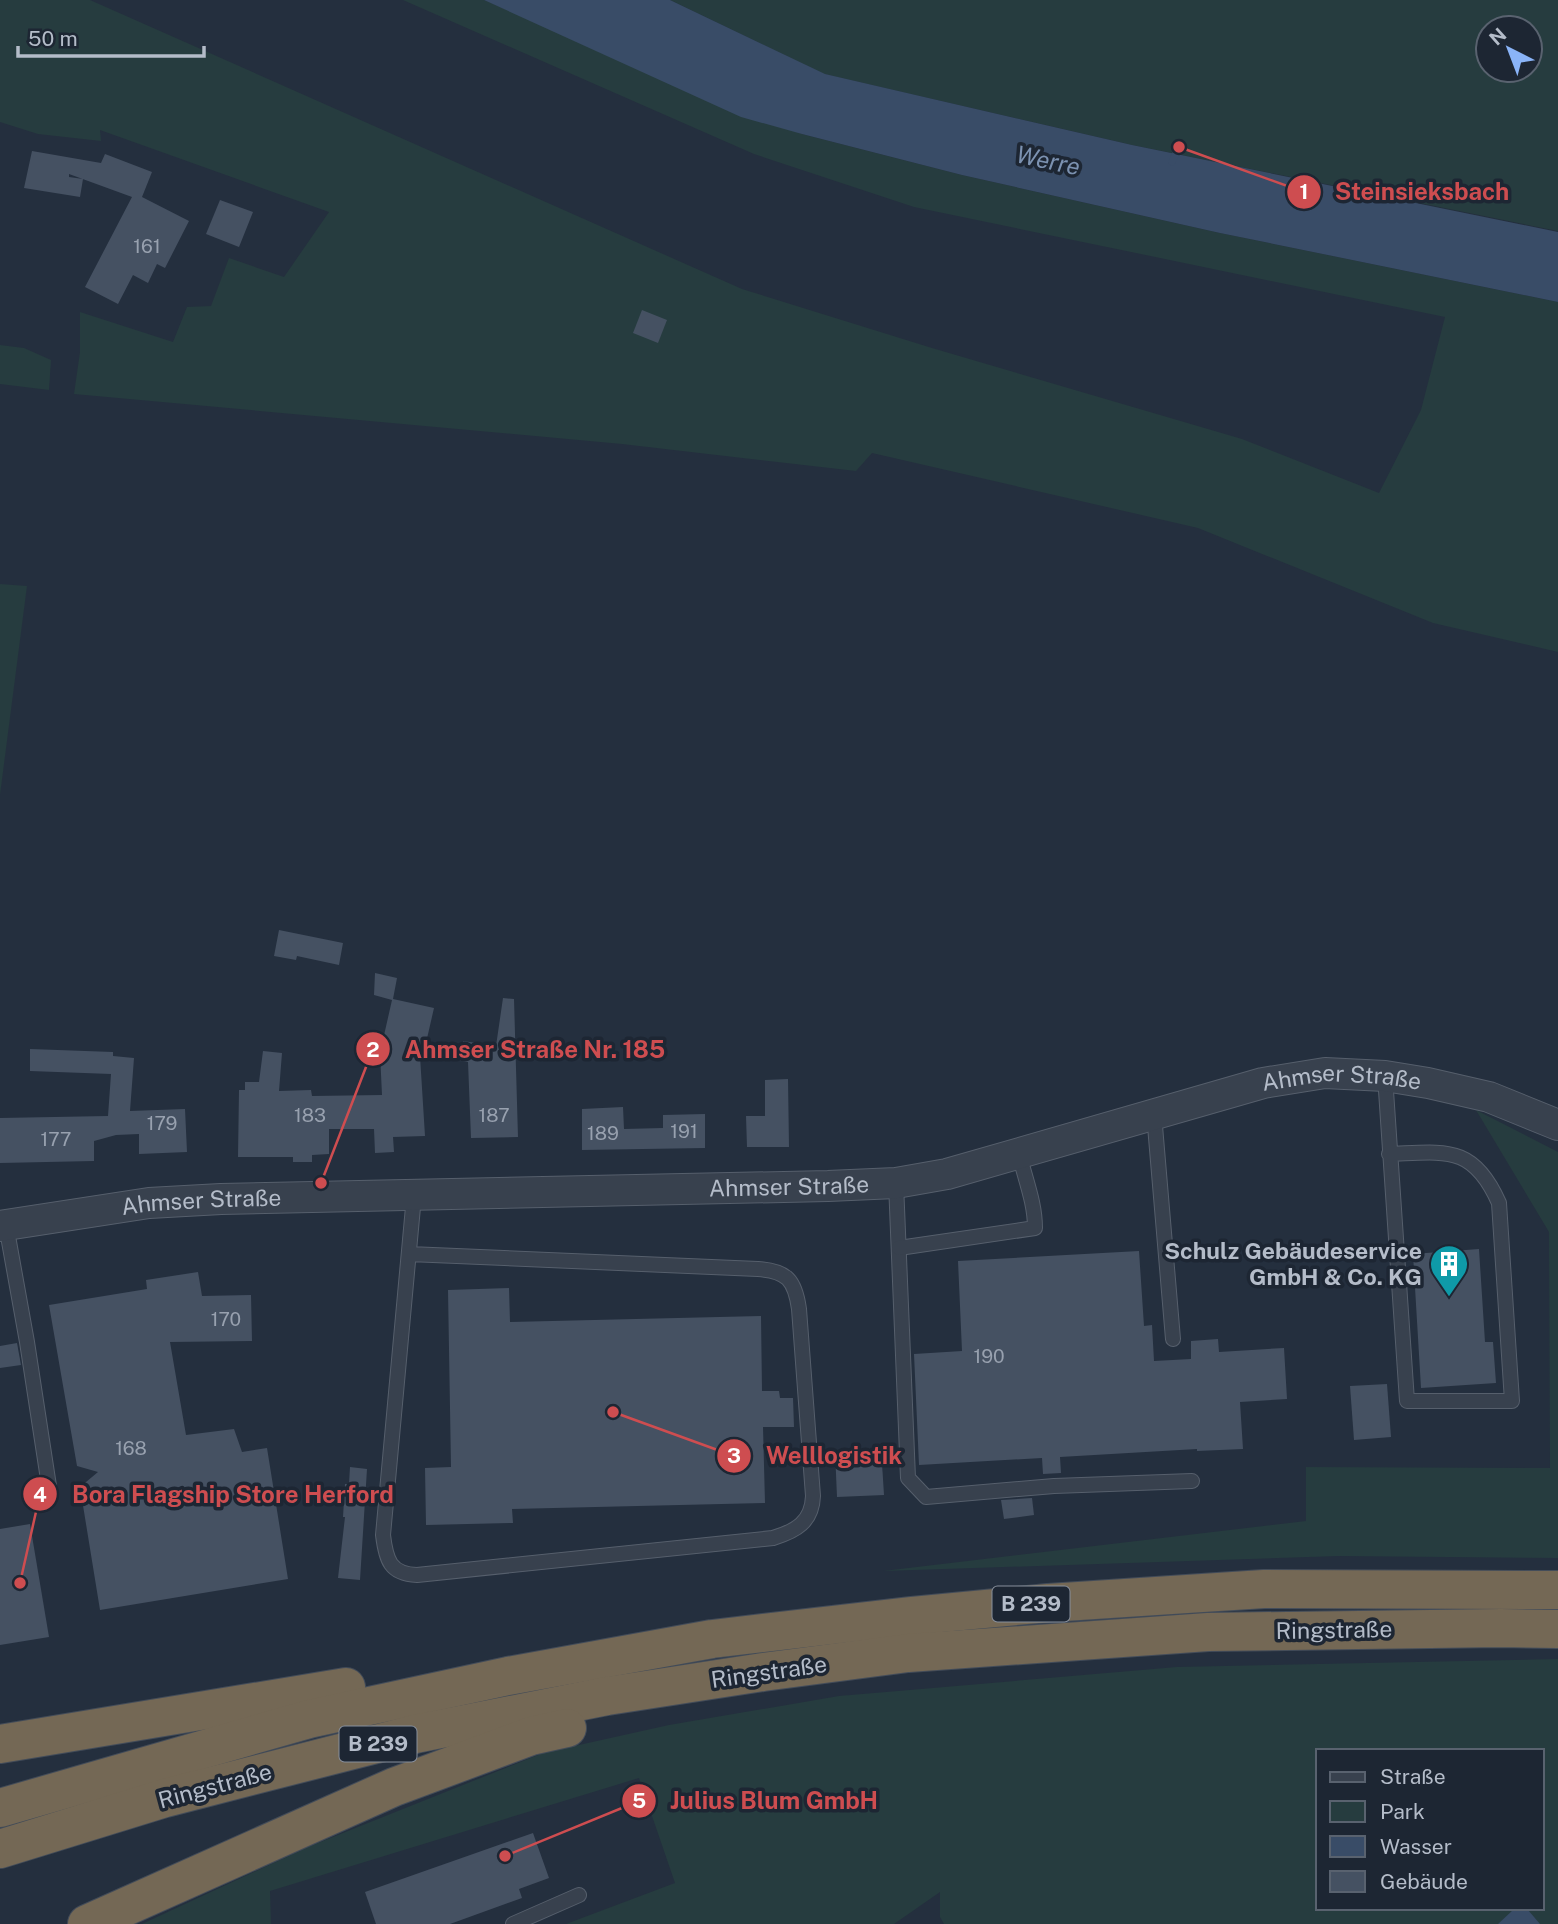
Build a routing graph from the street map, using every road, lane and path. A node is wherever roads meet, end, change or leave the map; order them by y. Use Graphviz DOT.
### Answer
graph roads {
  1 [pos="1385,1076"];
  2 [pos="1154,1114"];
  3 [pos="1558,1125"];
  4 [pos="1019,1153"];
  5 [pos="1389,1154"];
  6 [pos="896,1183"];
  7 [pos="414,1196"];
  8 [pos="3,1225"];
  9 [pos="899,1248"];
  10 [pos="409,1254"];
  11 [pos="1173,1339"];
  12 [pos="1192,1481"];
  13 [pos="49,1486"];
  14 [pos="1558,1590"];
  15 [pos="1558,1629"];
  16 [pos="763,1672"];
  17 [pos="508,1676"];
  18 [pos="0,1744"];
  19 [pos="0,1808"];
  20 [pos="0,1849"];
  21 [pos="579,1895"];
  22 [pos="87,1924"];
  23 [pos="513,1924"];
  1 -- 2 [label="street, Ahmser Straße"];
  1 -- 3 [label="street, Ahmser Straße"];
  1 -- 5 [label="lane"];
  2 -- 4 [label="street, Ahmser Straße"];
  2 -- 11 [label="lane"];
  4 -- 6 [label="street, Ahmser Straße"];
  4 -- 9 [label="lane"];
  5 -- 5 [label="lane"];
  6 -- 7 [label="street, Ahmser Straße"];
  6 -- 9 [label="lane"];
  7 -- 8 [label="street, Ahmser Straße"];
  7 -- 10 [label="lane"];
  8 -- 13 [label="lane"];
  9 -- 12 [label="lane"];
  10 -- 10 [label="lane"];
  14 -- 17 [label="highway, Ringstraße / B 239"];
  15 -- 16 [label="highway, Ringstraße / B 239"];
  16 -- 20 [label="highway, Ringstraße / B 239"];
  16 -- 22 [label="highway"];
  17 -- 18 [label="highway"];
  17 -- 19 [label="highway, Ringstraße / B 239"];
  21 -- 23 [label="lane"];
}
